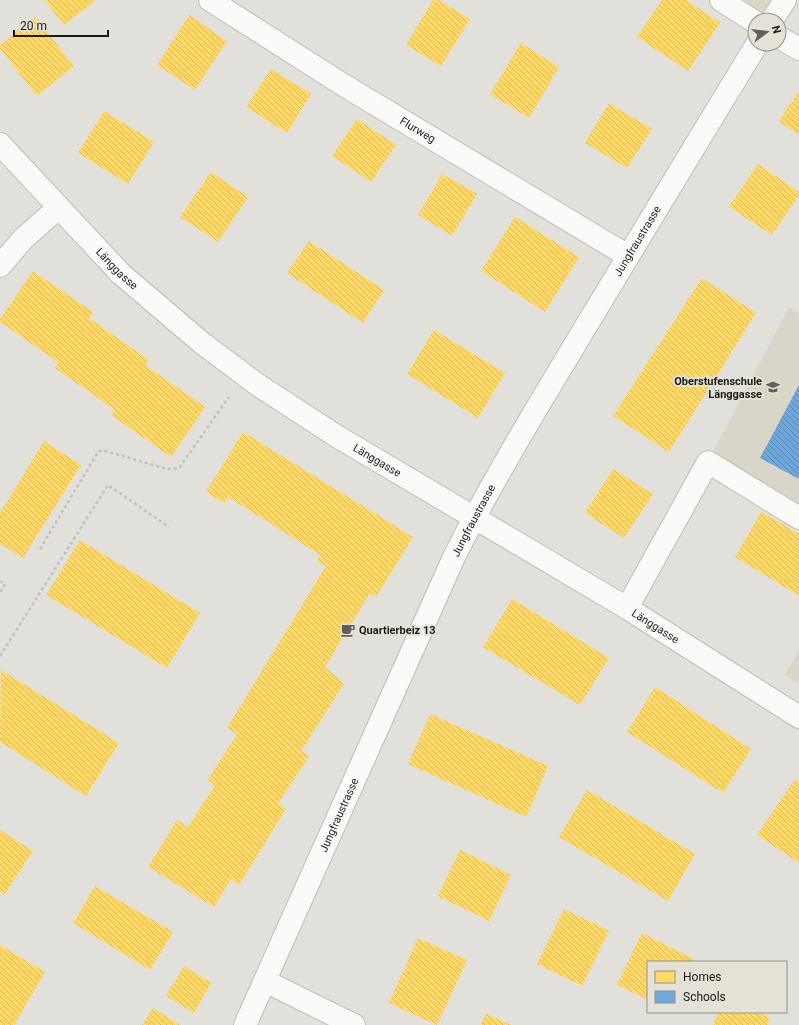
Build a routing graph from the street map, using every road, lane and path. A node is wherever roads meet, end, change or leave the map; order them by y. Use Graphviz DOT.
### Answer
graph roads {
  1 [pos="210,0"];
  2 [pos="722,0"];
  3 [pos="785,0"];
  4 [pos="777,12"];
  5 [pos="747,17"];
  6 [pos="787,42"];
  7 [pos="799,49"];
  8 [pos="752,52"];
  9 [pos="0,144"];
  10 [pos="58,208"];
  11 [pos="628,256"];
  12 [pos="0,266"];
  13 [pos="233,390"];
  14 [pos="474,516"];
  15 [pos="799,518"];
  16 [pos="169,527"];
  17 [pos="40,549"];
  18 [pos="0,581"];
  19 [pos="0,593"];
  20 [pos="627,608"];
  21 [pos="0,656"];
  22 [pos="799,718"];
  23 [pos="264,981"];
  24 [pos="245,1025"];
  25 [pos="354,1025"];
  1 -- 11 [label="street, Flurweg"];
  2 -- 5 [label="street"];
  3 -- 4 [label="street"];
  6 -- 7 [label="street"];
  8 -- 11 [label="street, Jungfraustrasse"];
  9 -- 10 [label="street, Länggasse"];
  10 -- 12 [label="street"];
  10 -- 14 [label="street, Länggasse"];
  11 -- 14 [label="street, Jungfraustrasse"];
  13 -- 17 [label="path"];
  14 -- 20 [label="street, Länggasse"];
  14 -- 23 [label="street, Jungfraustrasse"];
  15 -- 20 [label="street"];
  16 -- 21 [label="path"];
  18 -- 19 [label="path"];
  20 -- 22 [label="street, Länggasse"];
  23 -- 24 [label="street, Jungfraustrasse"];
  23 -- 25 [label="street"];
}
